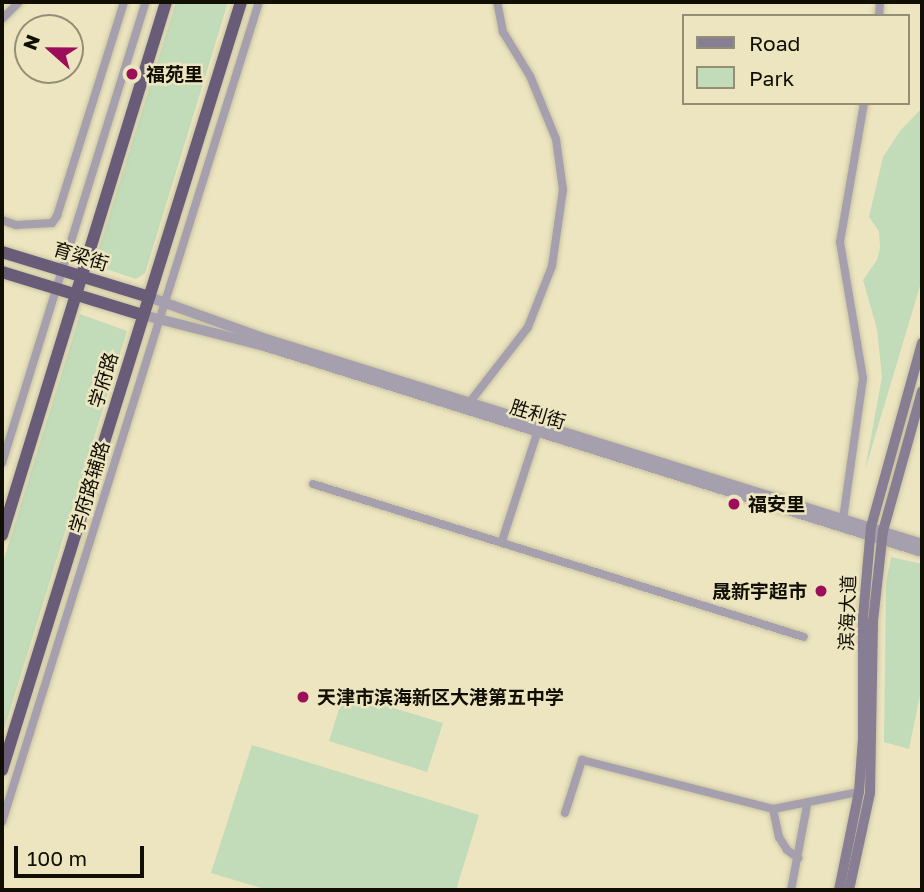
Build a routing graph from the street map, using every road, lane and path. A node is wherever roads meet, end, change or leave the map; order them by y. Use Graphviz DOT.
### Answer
graph roads {
  1 [pos="19,2"];
  2 [pos="124,2"];
  3 [pos="146,2"];
  4 [pos="166,2"];
  5 [pos="241,2"];
  6 [pos="259,2"];
  7 [pos="497,2"];
  8 [pos="2,19"];
  9 [pos="864,105"];
  10 [pos="2,220"];
  11 [pos="2,252"];
  12 [pos="64,271"];
  13 [pos="2,272"];
  14 [pos="81,276"];
  15 [pos="57,290"];
  16 [pos="75,295"];
  17 [pos="149,298"];
  18 [pos="163,303"];
  19 [pos="143,315"];
  20 [pos="158,317"];
  21 [pos="922,343"];
  22 [pos="922,391"];
  23 [pos="467,406"];
  24 [pos="539,429"];
  25 [pos="2,463"];
  26 [pos="313,484"];
  27 [pos="842,519"];
  28 [pos="870,532"];
  29 [pos="883,535"];
  30 [pos="2,536"];
  31 [pos="502,541"];
  32 [pos="922,544"];
  33 [pos="922,552"];
  34 [pos="804,637"];
  35 [pos="2,771"];
  36 [pos="859,792"];
  37 [pos="807,805"];
  38 [pos="773,809"];
  39 [pos="565,813"];
  40 [pos="2,822"];
  41 [pos="798,858"];
  42 [pos="791,890"];
  43 [pos="839,890"];
  44 [pos="849,890"];
  1 -- 8 [label="street"];
  2 -- 10 [label="street"];
  3 -- 12 [label="street"];
  4 -- 14 [label="highway"];
  5 -- 17 [label="highway, 学府路"];
  6 -- 18 [label="street, 学府路辅路"];
  7 -- 23 [label="street"];
  9 -- 27 [label="street"];
  11 -- 12 [label="highway, 育梁街"];
  12 -- 14 [label="highway, 育梁街"];
  12 -- 15 [label="street"];
  13 -- 15 [label="highway, 育梁街"];
  14 -- 16 [label="highway"];
  14 -- 17 [label="highway, 育梁街"];
  15 -- 16 [label="highway, 育梁街"];
  15 -- 25 [label="street"];
  16 -- 19 [label="highway, 育梁街"];
  16 -- 30 [label="highway"];
  17 -- 18 [label="street, 胜利街"];
  17 -- 19 [label="highway, 学府路"];
  18 -- 20 [label="street, 学府路辅路"];
  18 -- 23 [label="street, 胜利街"];
  19 -- 20 [label="street, 胜利街"];
  19 -- 35 [label="highway, 学府路"];
  20 -- 23 [label="street, 胜利街"];
  20 -- 40 [label="street, 学府路辅路"];
  21 -- 28 [label="main road, 滨海大道"];
  22 -- 29 [label="main road, 滨海大道"];
  23 -- 24 [label="street, 胜利街"];
  24 -- 27 [label="street, 胜利街"];
  24 -- 28 [label="street, 胜利街"];
  24 -- 31 [label="street"];
  26 -- 31 [label="street"];
  27 -- 28 [label="street, 胜利街"];
  28 -- 29 [label="street, 胜利街"];
  28 -- 36 [label="main road, 滨海大道"];
  29 -- 32 [label="street, 胜利街"];
  29 -- 33 [label="street, 胜利街"];
  29 -- 44 [label="main road, 滨海大道"];
  31 -- 34 [label="street"];
  36 -- 37 [label="street"];
  36 -- 43 [label="main road, 滨海大道"];
  37 -- 38 [label="street"];
  37 -- 41 [label="street"];
  38 -- 39 [label="street"];
  38 -- 41 [label="street"];
  41 -- 42 [label="street"];
}
